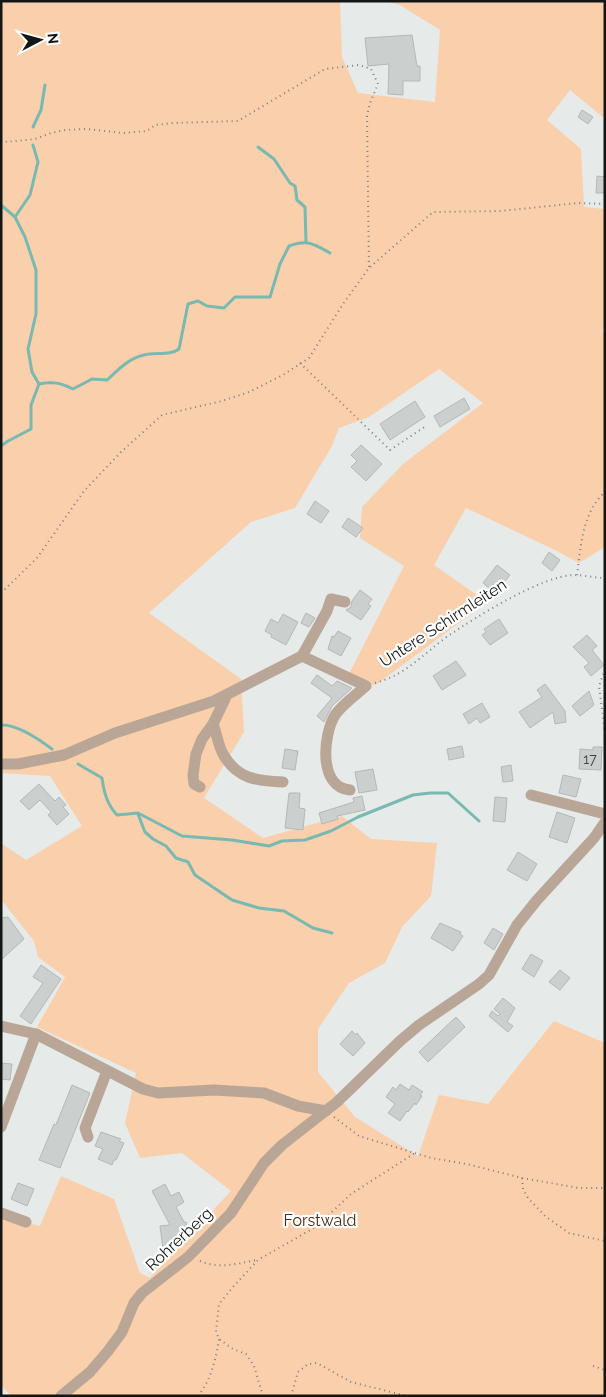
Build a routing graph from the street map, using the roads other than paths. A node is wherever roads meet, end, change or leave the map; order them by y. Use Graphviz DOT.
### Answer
graph roads {
  1 [pos="345,602"];
  2 [pos="302,656"];
  3 [pos="222,697"];
  4 [pos="213,724"];
  5 [pos="1,764"];
  6 [pos="283,782"];
  7 [pos="200,787"];
  8 [pos="350,790"];
  9 [pos="531,795"];
  10 [pos="605,814"];
  11 [pos="605,822"];
  12 [pos="1,1026"];
  13 [pos="36,1034"];
  14 [pos="107,1071"];
  15 [pos="326,1111"];
  16 [pos="1,1127"];
  17 [pos="88,1137"];
  18 [pos="1,1213"];
  19 [pos="26,1222"];
  20 [pos="61,1396"];
  1 -- 2 [label="street"];
  2 -- 3 [label="street"];
  2 -- 8 [label="street"];
  3 -- 4 [label="street"];
  3 -- 5 [label="street"];
  4 -- 6 [label="street"];
  4 -- 7 [label="street"];
  9 -- 10 [label="street"];
  11 -- 15 [label="street, Rohrerberg"];
  12 -- 13 [label="street"];
  13 -- 14 [label="street"];
  13 -- 16 [label="street"];
  14 -- 15 [label="street"];
  14 -- 17 [label="street"];
  15 -- 20 [label="street, Rohrerberg"];
  18 -- 19 [label="street"];
}
